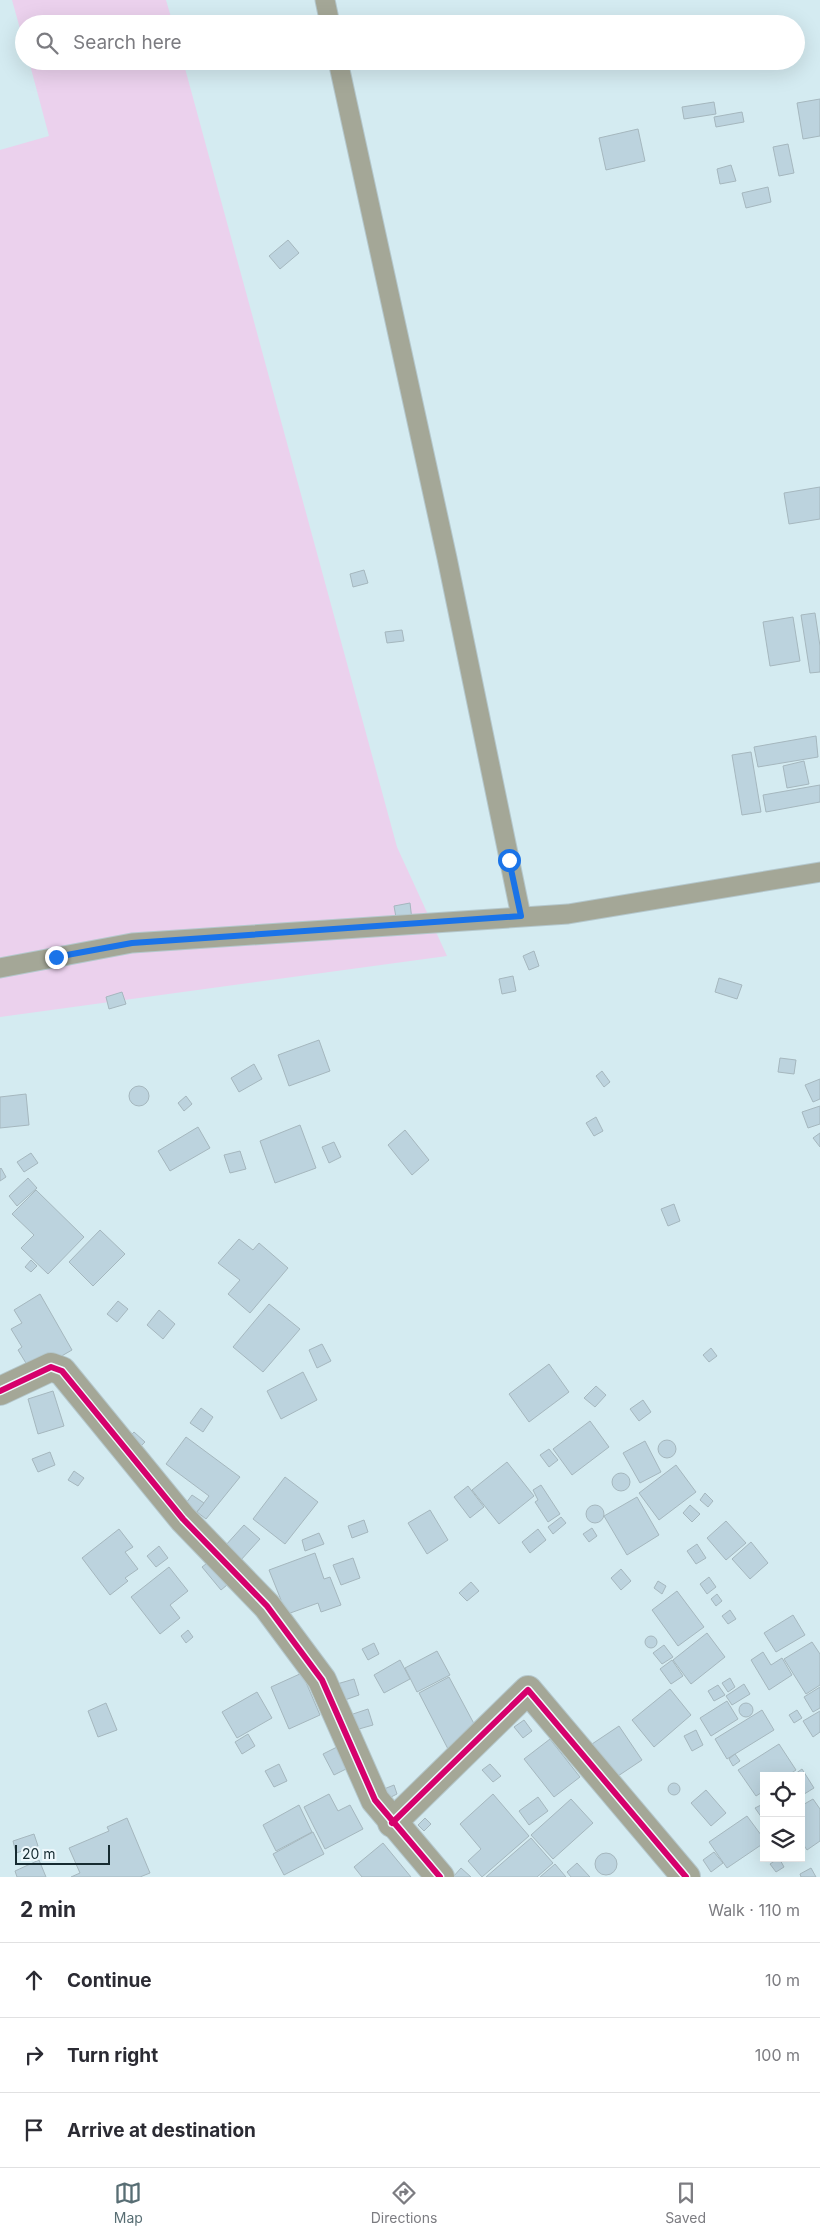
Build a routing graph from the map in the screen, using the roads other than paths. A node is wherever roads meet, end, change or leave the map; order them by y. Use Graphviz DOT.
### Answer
graph roads {
  1 [pos="325,0"];
  2 [pos="328,15"];
  3 [pos="340,70"];
  4 [pos="820,872"];
  5 [pos="521,916"];
  6 [pos="0,968"];
  7 [pos="0,1391"];
  8 [pos="392,1823"];
  9 [pos="440,1877"];
  10 [pos="686,1877"];
  1 -- 2 [label="lane"];
  3 -- 5 [label="lane"];
  4 -- 5 [label="lane"];
  5 -- 6 [label="lane"];
  7 -- 8 [label="street"];
  8 -- 9 [label="street"];
  8 -- 10 [label="street"];
}
